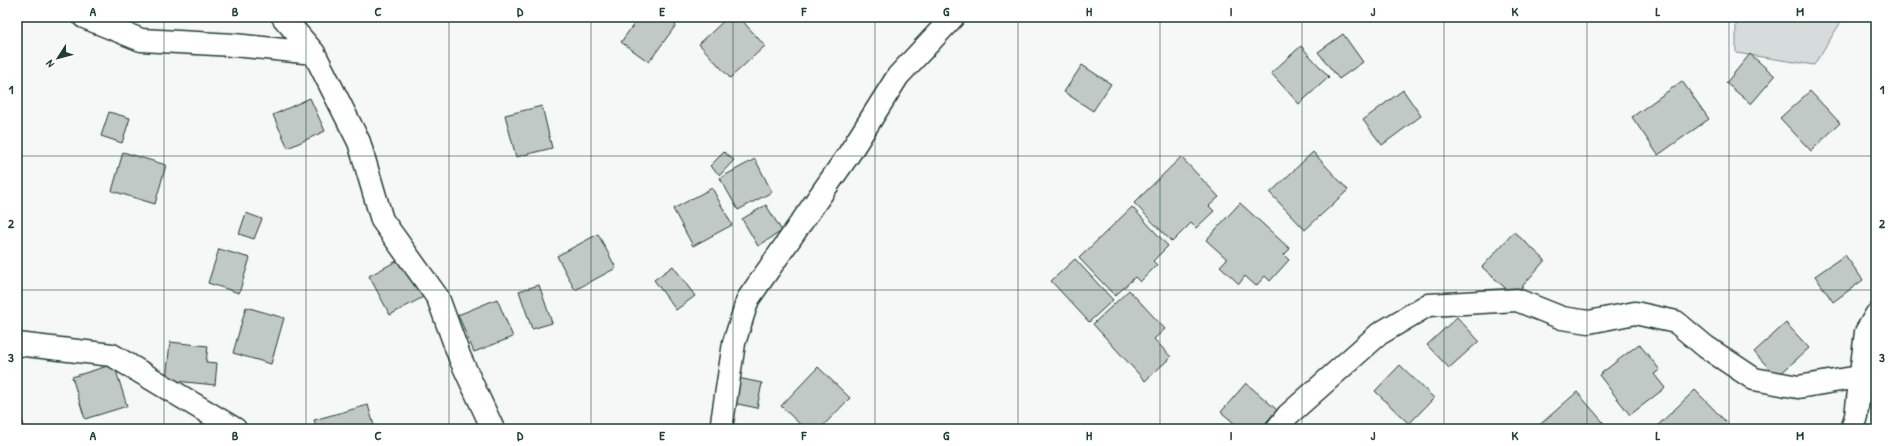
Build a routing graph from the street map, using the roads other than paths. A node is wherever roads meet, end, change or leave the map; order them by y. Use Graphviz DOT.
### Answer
graph roads {
  1 [pos="84,17"];
  2 [pos="283,17"];
  3 [pos="953,17"];
  4 [pos="314,53"];
  5 [pos="1876,316"];
  6 [pos="17,344"];
  7 [pos="1860,377"];
  8 [pos="235,429"];
  9 [pos="493,429"];
  10 [pos="721,429"];
  11 [pos="1277,429"];
  12 [pos="1852,429"];
  1 -- 4 [label="street"];
  2 -- 4 [label="street"];
  3 -- 10 [label="street"];
  4 -- 9 [label="street"];
  5 -- 7 [label="street"];
  6 -- 8 [label="street"];
  7 -- 11 [label="street"];
  7 -- 12 [label="street"];
}
